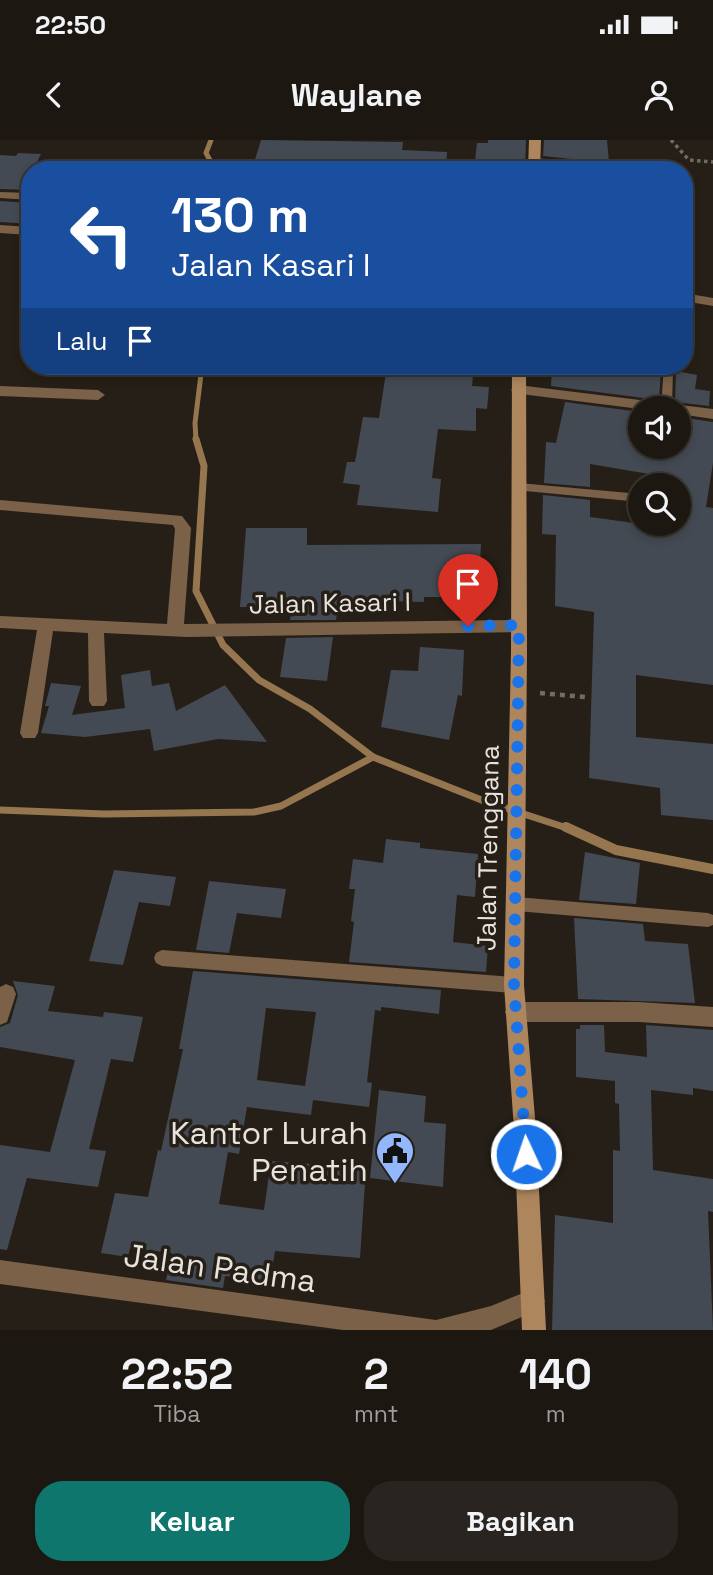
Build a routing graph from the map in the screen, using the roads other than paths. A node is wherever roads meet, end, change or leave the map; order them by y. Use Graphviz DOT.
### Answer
graph roads {
  1 [pos="535,140"];
  2 [pos="534,161"];
  3 [pos="0,195"];
  4 [pos="21,196"];
  5 [pos="0,229"];
  6 [pos="21,231"];
  7 [pos="693,299"];
  8 [pos="713,302"];
  9 [pos="519,375"];
  10 [pos="668,375"];
  11 [pos="518,390"];
  12 [pos="0,391"];
  13 [pos="98,395"];
  14 [pos="667,396"];
  15 [pos="628,403"];
  16 [pos="691,411"];
  17 [pos="713,414"];
  18 [pos="519,487"];
  19 [pos="628,497"];
  20 [pos="0,506"];
  21 [pos="0,622"];
  22 [pos="46,625"];
  23 [pos="519,625"];
  24 [pos="96,628"];
  25 [pos="181,630"];
  26 [pos="98,701"];
  27 [pos="29,733"];
  28 [pos="516,904"];
  29 [pos="708,920"];
  30 [pos="162,958"];
  31 [pos="514,985"];
  32 [pos="6,994"];
  33 [pos="515,1012"];
  34 [pos="0,1014"];
  35 [pos="713,1017"];
  36 [pos="0,1272"];
  37 [pos="533,1301"];
  38 [pos="431,1330"];
  39 [pos="441,1330"];
  40 [pos="534,1330"];
  1 -- 2 [label="main road"];
  3 -- 4 [label="street"];
  5 -- 6 [label="street"];
  7 -- 8 [label="street"];
  9 -- 11 [label="main road, Jalan Trenggana"];
  10 -- 14 [label="lane"];
  11 -- 15 [label="street"];
  11 -- 18 [label="main road, Jalan Trenggana"];
  12 -- 13 [label="street"];
  16 -- 17 [label="street"];
  18 -- 19 [label="lane"];
  18 -- 23 [label="main road, Jalan Trenggana"];
  20 -- 25 [label="street"];
  21 -- 22 [label="street, Jalan Kasari I"];
  22 -- 24 [label="street, Jalan Kasari I"];
  22 -- 27 [label="street"];
  23 -- 25 [label="street, Jalan Kasari I"];
  23 -- 28 [label="main road, Jalan Trenggana"];
  24 -- 25 [label="street, Jalan Kasari I"];
  24 -- 26 [label="street"];
  28 -- 29 [label="lane"];
  28 -- 31 [label="main road, Jalan Trenggana"];
  30 -- 31 [label="lane"];
  31 -- 33 [label="main road, Jalan Trenggana"];
  32 -- 34 [label="street"];
  33 -- 35 [label="street"];
  33 -- 37 [label="main road, Jalan Trenggana"];
  36 -- 38 [label="street, Jalan Padma"];
  37 -- 39 [label="street"];
  37 -- 40 [label="main road, Jalan Trenggana"];
}
